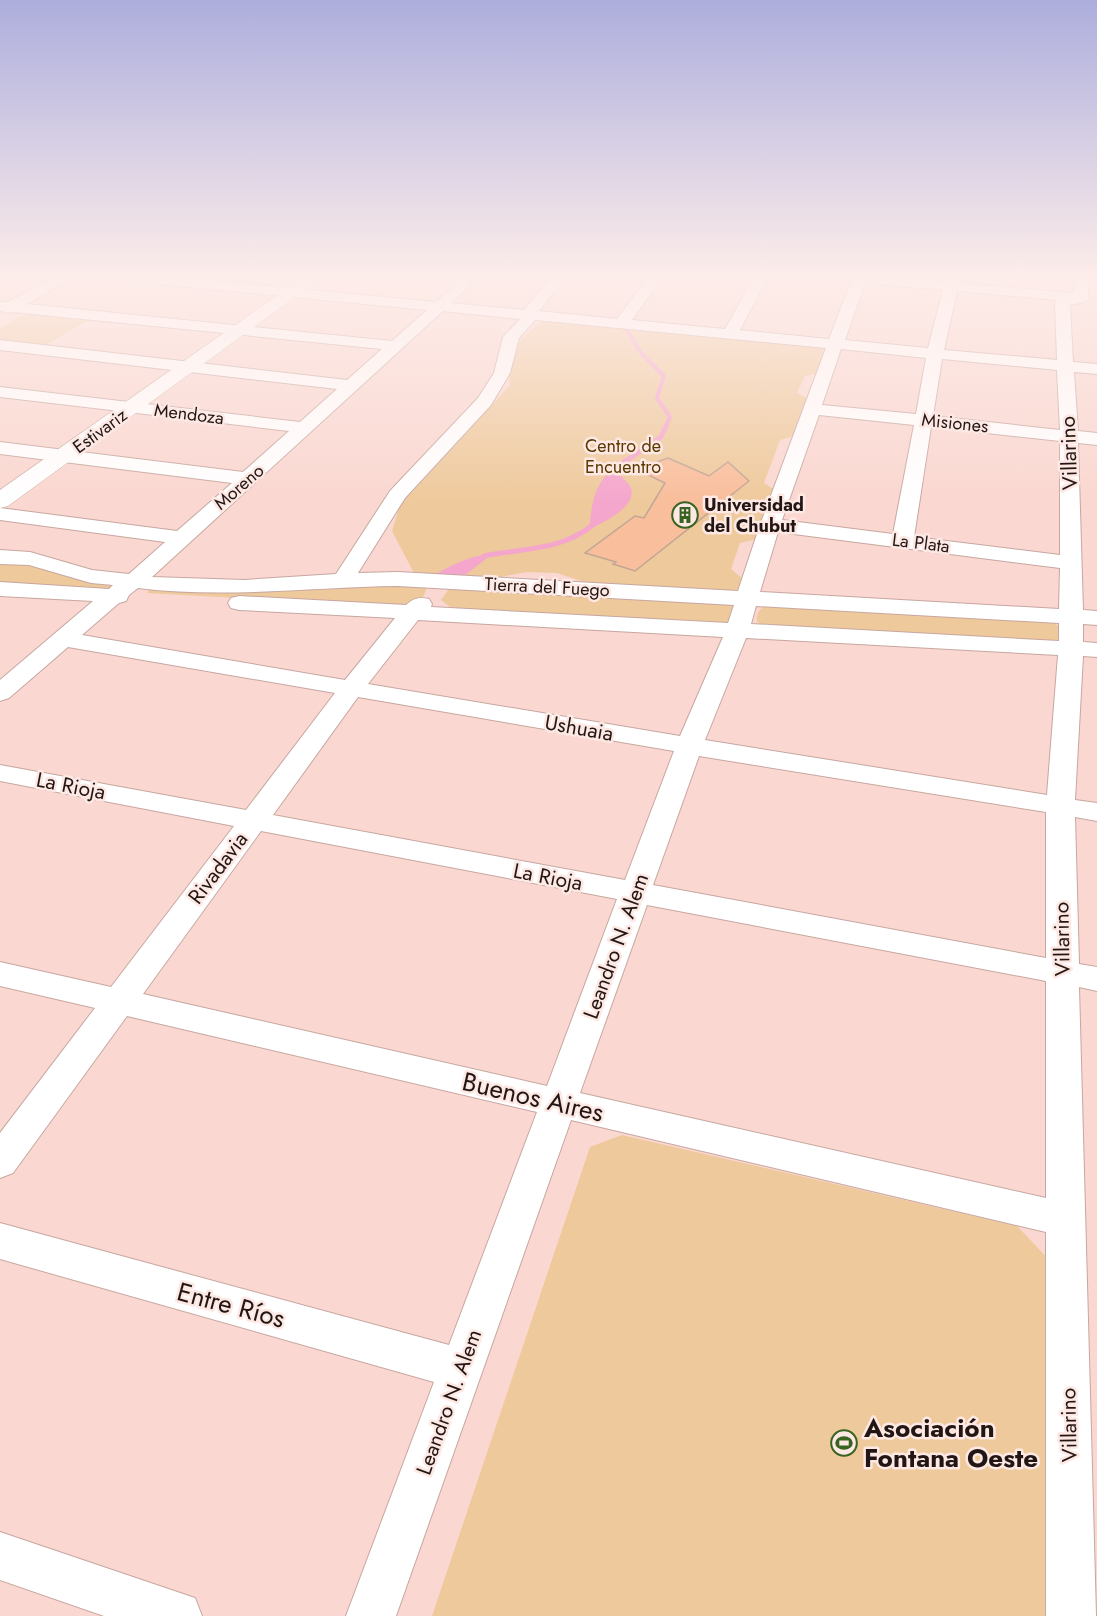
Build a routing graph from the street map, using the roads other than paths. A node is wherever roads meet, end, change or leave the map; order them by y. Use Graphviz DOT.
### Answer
graph roads {
  1 [pos="56,351"];
  2 [pos="204,351"];
  3 [pos="389,351"];
  4 [pos="508,351"];
  5 [pos="833,351"];
  6 [pos="917,351"];
  7 [pos="1064,351"];
  8 [pos="935,353"];
  9 [pos="183,366"];
  10 [pos="1065,366"];
  11 [pos="1097,369"];
  12 [pos="351,386"];
  13 [pos="0,392"];
  14 [pos="126,407"];
  15 [pos="814,410"];
  16 [pos="924,420"];
  17 [pos="306,428"];
  18 [pos="1069,436"];
  19 [pos="1097,439"];
  20 [pos="0,448"];
  21 [pos="57,455"];
  22 [pos="249,478"];
  23 [pos="0,489"];
  24 [pos="0,501"];
  25 [pos="0,514"];
  26 [pos="770,525"];
  27 [pos="182,537"];
  28 [pos="903,540"];
  29 [pos="0,557"];
  30 [pos="1071,563"];
  31 [pos="343,580"];
  32 [pos="134,581"];
  33 [pos="446,582"];
  34 [pos="0,589"];
  35 [pos="113,596"];
  36 [pos="748,598"];
  37 [pos="412,612"];
  38 [pos="1071,617"];
  39 [pos="1097,618"];
  40 [pos="737,631"];
  41 [pos="63,639"];
  42 [pos="1084,649"];
  43 [pos="351,689"];
  44 [pos="0,693"];
  45 [pos="689,746"];
  46 [pos="0,773"];
  47 [pos="1060,806"];
  48 [pos="1097,812"];
  49 [pos="253,822"];
  50 [pos="635,893"];
  51 [pos="0,974"];
  52 [pos="1079,975"];
  53 [pos="119,1002"];
  54 [pos="558,1103"];
  55 [pos="0,1162"];
  56 [pos="1066,1220"];
  57 [pos="0,1241"];
  58 [pos="461,1369"];
  59 [pos="0,1556"];
  60 [pos="177,1616"];
  61 [pos="371,1616"];
  62 [pos="1071,1616"];
  1 -- 9 [label="street"];
  2 -- 9 [label="main road, Estivariz"];
  3 -- 12 [label="street, Moreno"];
  4 -- 31 [label="street"];
  5 -- 15 [label="street, Leandro N. Alem"];
  6 -- 8 [label="street"];
  7 -- 10 [label="street, Villarino"];
  8 -- 10 [label="street"];
  8 -- 16 [label="street"];
  9 -- 12 [label="street"];
  9 -- 14 [label="main road, Estivariz"];
  10 -- 11 [label="street"];
  10 -- 18 [label="street, Villarino"];
  12 -- 17 [label="street, Moreno"];
  13 -- 14 [label="street, Mendoza"];
  14 -- 17 [label="street, Mendoza"];
  14 -- 21 [label="main road, Estivariz"];
  15 -- 16 [label="street, Misiones"];
  15 -- 26 [label="street, Leandro N. Alem"];
  16 -- 18 [label="street, Misiones"];
  16 -- 28 [label="street"];
  17 -- 22 [label="street, Moreno"];
  18 -- 19 [label="street, Misiones"];
  18 -- 30 [label="street, Villarino"];
  20 -- 21 [label="street"];
  21 -- 22 [label="street"];
  21 -- 23 [label="main road, Estivariz"];
  21 -- 24 [label="main road, Estivariz"];
  22 -- 27 [label="street, Moreno"];
  25 -- 27 [label="street"];
  26 -- 28 [label="street, La Plata"];
  26 -- 36 [label="street, Leandro N. Alem"];
  27 -- 32 [label="street, Moreno"];
  28 -- 30 [label="street, La Plata"];
  29 -- 32 [label="street, Tierra del Fuego"];
  30 -- 38 [label="street, Villarino"];
  31 -- 32 [label="street, Tierra del Fuego"];
  31 -- 33 [label="street, Tierra del Fuego"];
  32 -- 35 [label="street, Moreno"];
  33 -- 36 [label="street, Tierra del Fuego"];
  33 -- 37 [label="street, Rivadavia"];
  34 -- 35 [label="street, Tierra del Fuego"];
  35 -- 37 [label="street, Tierra del Fuego"];
  35 -- 41 [label="street, Moreno"];
  36 -- 38 [label="street, Tierra del Fuego"];
  36 -- 40 [label="street, Leandro N. Alem"];
  37 -- 40 [label="street, Tierra del Fuego"];
  37 -- 43 [label="street, Rivadavia"];
  38 -- 39 [label="street, Tierra del Fuego"];
  38 -- 42 [label="street, Villarino"];
  40 -- 42 [label="street, Tierra del Fuego"];
  40 -- 45 [label="street, Leandro N. Alem"];
  41 -- 43 [label="street, Ushuaia"];
  41 -- 44 [label="street, Moreno"];
  42 -- 47 [label="street, Villarino"];
  43 -- 45 [label="street, Ushuaia"];
  43 -- 49 [label="street, Rivadavia"];
  45 -- 47 [label="street, Ushuaia"];
  45 -- 50 [label="street, Leandro N. Alem"];
  46 -- 49 [label="street, La Rioja"];
  47 -- 48 [label="street, Ushuaia"];
  47 -- 52 [label="street, Villarino"];
  49 -- 50 [label="street, La Rioja"];
  49 -- 53 [label="street, Rivadavia"];
  50 -- 52 [label="street, La Rioja"];
  50 -- 54 [label="street, Leandro N. Alem"];
  51 -- 53 [label="street, Buenos Aires"];
  52 -- 56 [label="street, Villarino"];
  53 -- 54 [label="street, Buenos Aires"];
  53 -- 55 [label="street, Rivadavia"];
  54 -- 56 [label="street, Buenos Aires"];
  54 -- 58 [label="street, Leandro N. Alem"];
  56 -- 62 [label="street, Villarino"];
  57 -- 58 [label="street, Entre Ríos"];
  58 -- 61 [label="street, Leandro N. Alem"];
  59 -- 60 [label="street"];
}
